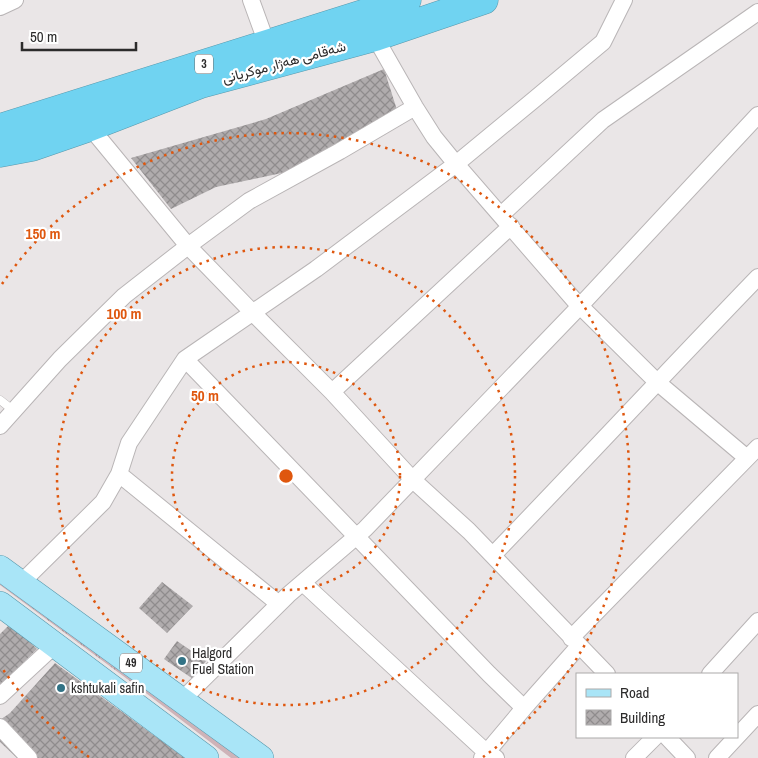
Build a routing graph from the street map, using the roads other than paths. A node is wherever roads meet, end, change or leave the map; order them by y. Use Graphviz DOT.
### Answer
graph roads {
  1 [pos="15,0"];
  2 [pos="251,0"];
  3 [pos="407,0"];
  4 [pos="484,0"];
  5 [pos="624,0"];
  6 [pos="0,7"];
  7 [pos="758,12"];
  8 [pos="375,37"];
  9 [pos="267,44"];
  10 [pos="197,76"];
  11 [pos="415,107"];
  12 [pos="758,115"];
  13 [pos="90,127"];
  14 [pos="0,128"];
  15 [pos="0,153"];
  16 [pos="456,164"];
  17 [pos="506,220"];
  18 [pos="188,246"];
  19 [pos="758,277"];
  20 [pos="580,306"];
  21 [pos="253,313"];
  22 [pos="185,359"];
  23 [pos="657,382"];
  24 [pos="332,392"];
  25 [pos="0,400"];
  26 [pos="14,411"];
  27 [pos="0,426"];
  28 [pos="752,453"];
  29 [pos="119,474"];
  30 [pos="413,480"];
  31 [pos="356,537"];
  32 [pos="493,555"];
  33 [pos="0,568"];
  34 [pos="21,583"];
  35 [pos="303,583"];
  36 [pos="279,604"];
  37 [pos="3,612"];
  38 [pos="758,620"];
  39 [pos="575,642"];
  40 [pos="55,645"];
  41 [pos="606,673"];
  42 [pos="711,673"];
  43 [pos="0,696"];
  44 [pos="182,700"];
  45 [pos="524,708"];
  46 [pos="758,714"];
  47 [pos="0,727"];
  48 [pos="738,735"];
  49 [pos="653,738"];
  50 [pos="668,738"];
  51 [pos="736,738"];
  52 [pos="488,756"];
  53 [pos="29,758"];
  54 [pos="206,758"];
  55 [pos="261,758"];
  56 [pos="634,758"];
  57 [pos="687,758"];
  58 [pos="717,758"];
  1 -- 6 [label="street"];
  2 -- 9 [label="street"];
  3 -- 9 [label="highway, شەقامی ھەژار موکریانی / 3"];
  4 -- 8 [label="highway, شەقامی ھەژار موکریانی / 3"];
  5 -- 16 [label="street"];
  7 -- 17 [label="street"];
  8 -- 10 [label="highway, شەقامی ھەژار موکریانی / 3"];
  8 -- 11 [label="street"];
  9 -- 10 [label="highway, شەقامی ھەژار موکریانی / 3"];
  10 -- 13 [label="highway, شەقامی ھەژار موکریانی / 3"];
  10 -- 14 [label="highway, شەقامی ھەژار موکریانی / 3"];
  11 -- 16 [label="street"];
  11 -- 18 [label="street"];
  12 -- 20 [label="street"];
  13 -- 15 [label="highway, شەقامی ھەژار موکریانی / 3"];
  13 -- 18 [label="street"];
  16 -- 17 [label="street"];
  16 -- 21 [label="street"];
  17 -- 20 [label="street"];
  17 -- 24 [label="street"];
  18 -- 21 [label="street"];
  18 -- 26 [label="street"];
  19 -- 23 [label="street"];
  20 -- 23 [label="street"];
  20 -- 30 [label="street"];
  21 -- 22 [label="street"];
  21 -- 24 [label="street"];
  22 -- 29 [label="street"];
  22 -- 31 [label="street"];
  23 -- 28 [label="street"];
  23 -- 32 [label="street"];
  24 -- 30 [label="street"];
  25 -- 26 [label="lane"];
  26 -- 27 [label="street"];
  28 -- 39 [label="street"];
  29 -- 34 [label="street"];
  29 -- 36 [label="street"];
  30 -- 31 [label="street"];
  30 -- 32 [label="street"];
  31 -- 35 [label="street"];
  31 -- 45 [label="street"];
  32 -- 39 [label="street"];
  33 -- 34 [label="main road, 49"];
  34 -- 44 [label="main road, 49"];
  35 -- 36 [label="street"];
  35 -- 52 [label="street"];
  36 -- 44 [label="street"];
  37 -- 40 [label="main road, 49"];
  38 -- 42 [label="street"];
  39 -- 41 [label="street"];
  39 -- 45 [label="street"];
  40 -- 43 [label="street"];
  40 -- 54 [label="main road, 49"];
  44 -- 55 [label="main road, 49"];
  45 -- 52 [label="street"];
  46 -- 48 [label="street"];
  47 -- 53 [label="street"];
  49 -- 56 [label="street"];
  50 -- 57 [label="street"];
  51 -- 58 [label="street"];
}
